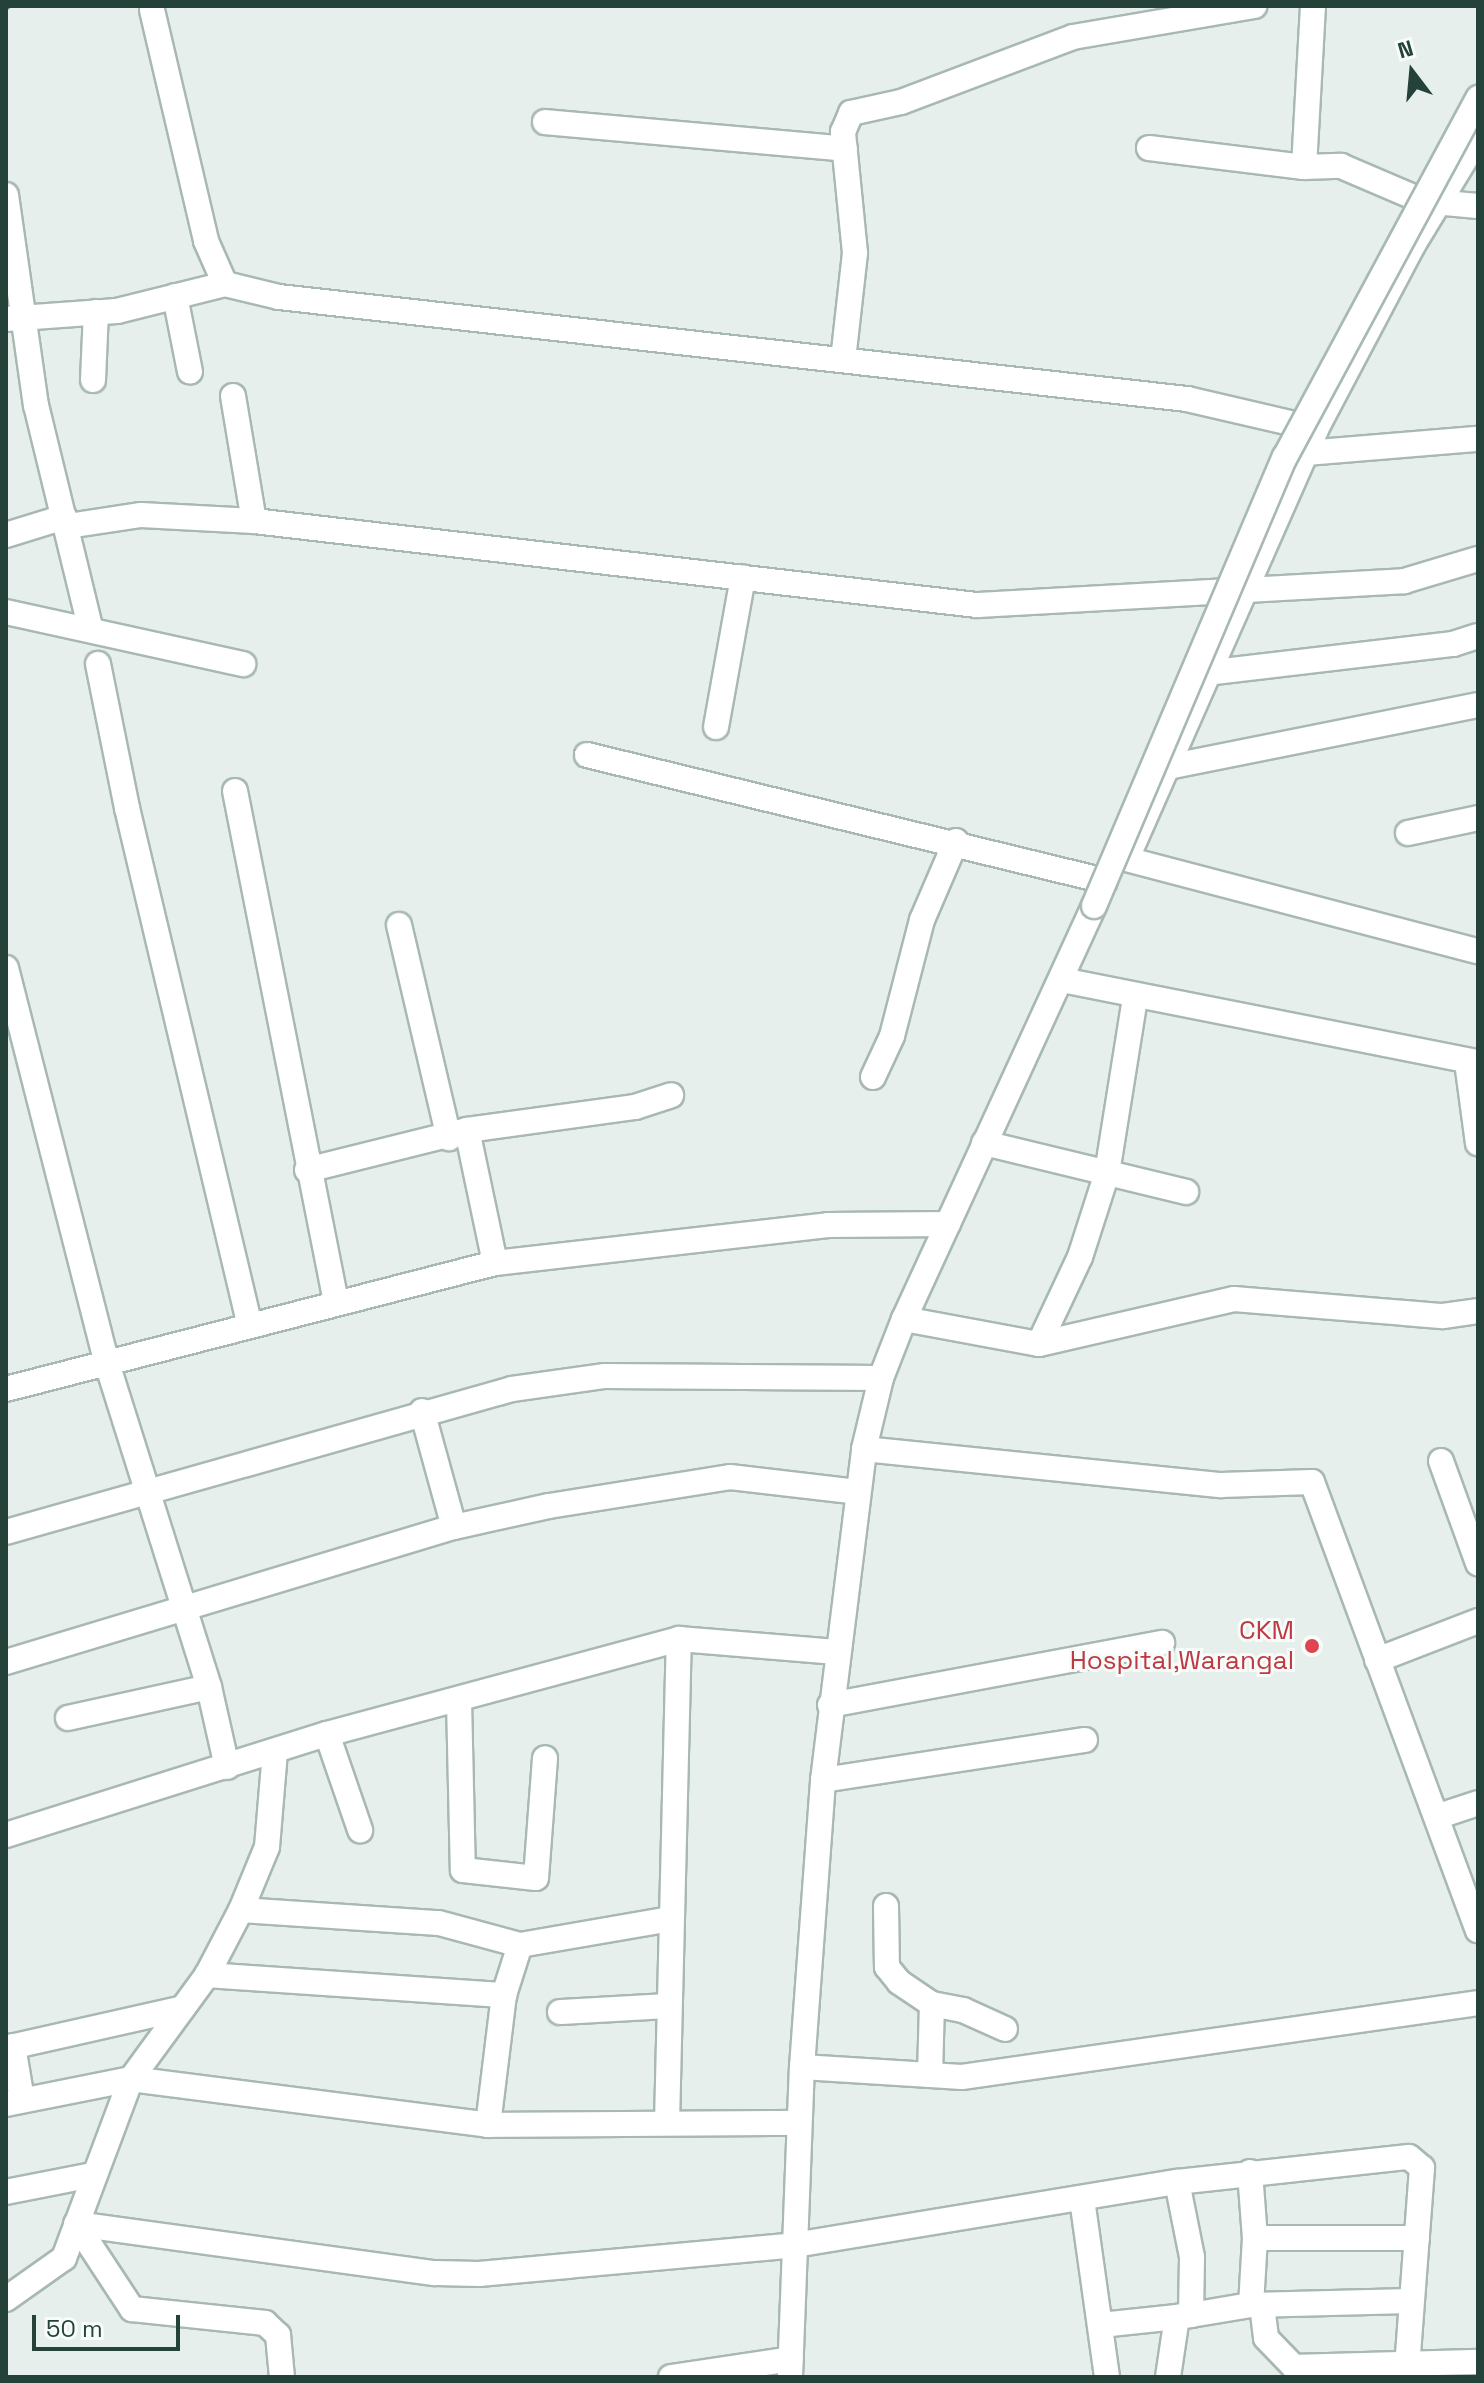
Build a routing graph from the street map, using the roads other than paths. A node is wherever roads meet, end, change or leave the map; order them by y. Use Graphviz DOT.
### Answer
graph roads {
  1 [pos="1254,6"];
  2 [pos="1313,6"];
  3 [pos="152,10"];
  4 [pos="1478,98"];
  5 [pos="545,122"];
  6 [pos="1478,138"];
  7 [pos="1149,148"];
  8 [pos="845,149"];
  9 [pos="1304,167"];
  10 [pos="6,195"];
  11 [pos="1442,202"];
  12 [pos="1478,206"];
  13 [pos="225,284"];
  14 [pos="175,296"];
  15 [pos="96,312"];
  16 [pos="13,319"];
  17 [pos="843,360"];
  18 [pos="190,372"];
  19 [pos="93,380"];
  20 [pos="233,396"];
  21 [pos="1316,429"];
  22 [pos="1478,439"];
  23 [pos="1306,453"];
  24 [pos="66,521"];
  25 [pos="254,521"];
  26 [pos="6,535"];
  27 [pos="1478,559"];
  28 [pos="743,577"];
  29 [pos="1244,593"];
  30 [pos="6,612"];
  31 [pos="90,626"];
  32 [pos="1478,636"];
  33 [pos="98,664"];
  34 [pos="243,664"];
  35 [pos="1206,673"];
  36 [pos="1478,705"];
  37 [pos="716,727"];
  38 [pos="587,755"];
  39 [pos="1168,767"];
  40 [pos="235,791"];
  41 [pos="1478,818"];
  42 [pos="1408,833"];
  43 [pos="956,841"];
  44 [pos="1126,859"];
  45 [pos="1105,881"];
  46 [pos="399,925"];
  47 [pos="1081,935"];
  48 [pos="1477,951"];
  49 [pos="6,968"];
  50 [pos="1062,980"];
  51 [pos="1135,999"];
  52 [pos="1473,1062"];
  53 [pos="873,1077"];
  54 [pos="671,1095"];
  55 [pos="458,1134"];
  56 [pos="984,1143"];
  57 [pos="1478,1143"];
  58 [pos="307,1170"];
  59 [pos="1107,1173"];
  60 [pos="1186,1192"];
  61 [pos="948,1224"];
  62 [pos="495,1263"];
  63 [pos="336,1302"];
  64 [pos="1478,1311"];
  65 [pos="904,1319"];
  66 [pos="249,1322"];
  67 [pos="1039,1344"];
  68 [pos="106,1360"];
  69 [pos="881,1378"];
  70 [pos="6,1389"];
  71 [pos="422,1411"];
  72 [pos="864,1449"];
  73 [pos="1441,1461"];
  74 [pos="147,1488"];
  75 [pos="857,1492"];
  76 [pos="454,1527"];
  77 [pos="6,1532"];
  78 [pos="1478,1563"];
  79 [pos="184,1608"];
  80 [pos="1478,1621"];
  81 [pos="679,1639"];
  82 [pos="1162,1643"];
  83 [pos="836,1652"];
  84 [pos="1377,1660"];
  85 [pos="6,1662"];
  86 [pos="209,1687"];
  87 [pos="459,1700"];
  88 [pos="830,1705"];
  89 [pos="68,1718"];
  90 [pos="327,1734"];
  91 [pos="1085,1740"];
  92 [pos="275,1751"];
  93 [pos="545,1758"];
  94 [pos="227,1767"];
  95 [pos="823,1780"];
  96 [pos="1478,1803"];
  97 [pos="1439,1816"];
  98 [pos="360,1830"];
  99 [pos="6,1835"];
  100 [pos="886,1906"];
  101 [pos="241,1910"];
  102 [pos="670,1919"];
  103 [pos="1478,1930"];
  104 [pos="520,1945"];
  105 [pos="207,1975"];
  106 [pos="504,1995"];
  107 [pos="1478,2003"];
  108 [pos="932,2004"];
  109 [pos="669,2006"];
  110 [pos="183,2008"];
  111 [pos="560,2012"];
  112 [pos="1005,2029"];
  113 [pos="10,2047"];
  114 [pos="802,2067"];
  115 [pos="930,2075"];
  116 [pos="131,2079"];
  117 [pos="14,2102"];
  118 [pos="667,2123"];
  119 [pos="799,2123"];
  120 [pos="488,2125"];
  121 [pos="1250,2172"];
  122 [pos="93,2175"];
  123 [pos="1177,2182"];
  124 [pos="6,2192"];
  125 [pos="1082,2199"];
  126 [pos="79,2225"];
  127 [pos="1255,2238"];
  128 [pos="1417,2238"];
  129 [pos="795,2245"];
  130 [pos="6,2299"];
  131 [pos="1410,2301"];
  132 [pos="1256,2305"];
  133 [pos="1184,2316"];
  134 [pos="1101,2325"];
  135 [pos="1478,2362"];
  136 [pos="1407,2367"];
  137 [pos="791,2368"];
  138 [pos="282,2377"];
  139 [pos="671,2377"];
  140 [pos="1107,2377"];
  141 [pos="1168,2377"];
  1 -- 8 [label="street"];
  2 -- 9 [label="street"];
  3 -- 13 [label="street"];
  4 -- 45 [label="street, bridge"];
  5 -- 8 [label="street"];
  6 -- 11 [label="street"];
  7 -- 9 [label="street"];
  8 -- 17 [label="street"];
  9 -- 11 [label="street"];
  10 -- 16 [label="street"];
  11 -- 12 [label="street"];
  11 -- 21 [label="street"];
  13 -- 14 [label="street"];
  13 -- 17 [label="street"];
  14 -- 15 [label="street"];
  14 -- 18 [label="street"];
  15 -- 16 [label="street"];
  15 -- 19 [label="street"];
  16 -- 24 [label="street"];
  17 -- 21 [label="street"];
  20 -- 25 [label="street"];
  21 -- 23 [label="street"];
  22 -- 23 [label="street"];
  23 -- 29 [label="street"];
  24 -- 25 [label="street"];
  24 -- 26 [label="street"];
  24 -- 31 [label="street"];
  25 -- 28 [label="street"];
  27 -- 29 [label="street"];
  28 -- 29 [label="street"];
  28 -- 37 [label="street"];
  29 -- 35 [label="street"];
  30 -- 31 [label="street"];
  31 -- 34 [label="street"];
  32 -- 35 [label="street"];
  33 -- 66 [label="street"];
  35 -- 39 [label="street"];
  36 -- 39 [label="street"];
  38 -- 43 [label="street"];
  39 -- 44 [label="street"];
  40 -- 58 [label="street"];
  41 -- 42 [label="street"];
  43 -- 45 [label="street"];
  43 -- 53 [label="street"];
  44 -- 47 [label="street"];
  44 -- 48 [label="street"];
  45 -- 47 [label="street, bridge"];
  46 -- 55 [label="street"];
  47 -- 50 [label="street"];
  49 -- 68 [label="street"];
  50 -- 51 [label="street"];
  50 -- 56 [label="street"];
  51 -- 52 [label="street"];
  51 -- 59 [label="street"];
  52 -- 57 [label="street"];
  54 -- 55 [label="street"];
  55 -- 58 [label="street"];
  55 -- 62 [label="street"];
  56 -- 59 [label="street"];
  56 -- 61 [label="street"];
  58 -- 63 [label="street"];
  59 -- 60 [label="street"];
  59 -- 67 [label="street"];
  61 -- 62 [label="street"];
  61 -- 65 [label="street"];
  62 -- 63 [label="street"];
  63 -- 66 [label="street"];
  64 -- 67 [label="street"];
  65 -- 67 [label="street"];
  65 -- 69 [label="street"];
  66 -- 68 [label="street"];
  68 -- 70 [label="street"];
  68 -- 74 [label="street"];
  69 -- 71 [label="street"];
  69 -- 72 [label="street"];
  71 -- 74 [label="street"];
  71 -- 76 [label="street"];
  72 -- 75 [label="street"];
  72 -- 84 [label="street"];
  73 -- 78 [label="street"];
  74 -- 77 [label="street"];
  74 -- 79 [label="street"];
  75 -- 76 [label="street"];
  75 -- 83 [label="street"];
  76 -- 79 [label="street"];
  79 -- 85 [label="street"];
  79 -- 86 [label="street"];
  80 -- 84 [label="street"];
  81 -- 83 [label="street"];
  81 -- 87 [label="street"];
  81 -- 102 [label="street"];
  82 -- 88 [label="street"];
  83 -- 88 [label="street"];
  84 -- 97 [label="street"];
  86 -- 89 [label="street"];
  86 -- 94 [label="street"];
  87 -- 90 [label="street"];
  87 -- 93 [label="street"];
  88 -- 95 [label="street"];
  90 -- 92 [label="street"];
  90 -- 98 [label="street"];
  91 -- 95 [label="street"];
  92 -- 94 [label="street"];
  92 -- 101 [label="street"];
  94 -- 99 [label="street"];
  95 -- 114 [label="street"];
  96 -- 97 [label="street"];
  97 -- 103 [label="street"];
  100 -- 108 [label="street"];
  101 -- 104 [label="street"];
  101 -- 105 [label="street"];
  102 -- 104 [label="street"];
  102 -- 109 [label="street"];
  104 -- 106 [label="street"];
  105 -- 106 [label="street"];
  105 -- 110 [label="street"];
  106 -- 120 [label="street"];
  107 -- 115 [label="street"];
  108 -- 112 [label="street"];
  108 -- 115 [label="street"];
  109 -- 111 [label="street"];
  109 -- 118 [label="street"];
  110 -- 113 [label="street"];
  110 -- 116 [label="street"];
  113 -- 117 [label="street"];
  114 -- 115 [label="street"];
  114 -- 119 [label="street"];
  116 -- 117 [label="street"];
  116 -- 120 [label="street"];
  116 -- 122 [label="street"];
  118 -- 119 [label="street"];
  118 -- 120 [label="street"];
  119 -- 129 [label="street"];
  121 -- 123 [label="street"];
  121 -- 127 [label="street"];
  121 -- 128 [label="street"];
  122 -- 124 [label="street"];
  122 -- 126 [label="street"];
  123 -- 125 [label="street"];
  123 -- 133 [label="street"];
  125 -- 129 [label="street"];
  125 -- 134 [label="street"];
  126 -- 129 [label="street"];
  126 -- 130 [label="street"];
  126 -- 138 [label="street"];
  127 -- 128 [label="street"];
  127 -- 132 [label="street"];
  128 -- 131 [label="street"];
  129 -- 137 [label="street"];
  131 -- 132 [label="street"];
  131 -- 136 [label="street"];
  132 -- 133 [label="street"];
  132 -- 136 [label="street"];
  133 -- 134 [label="street"];
  133 -- 141 [label="street"];
  134 -- 140 [label="street"];
  135 -- 136 [label="street"];
  137 -- 139 [label="street"];
}
